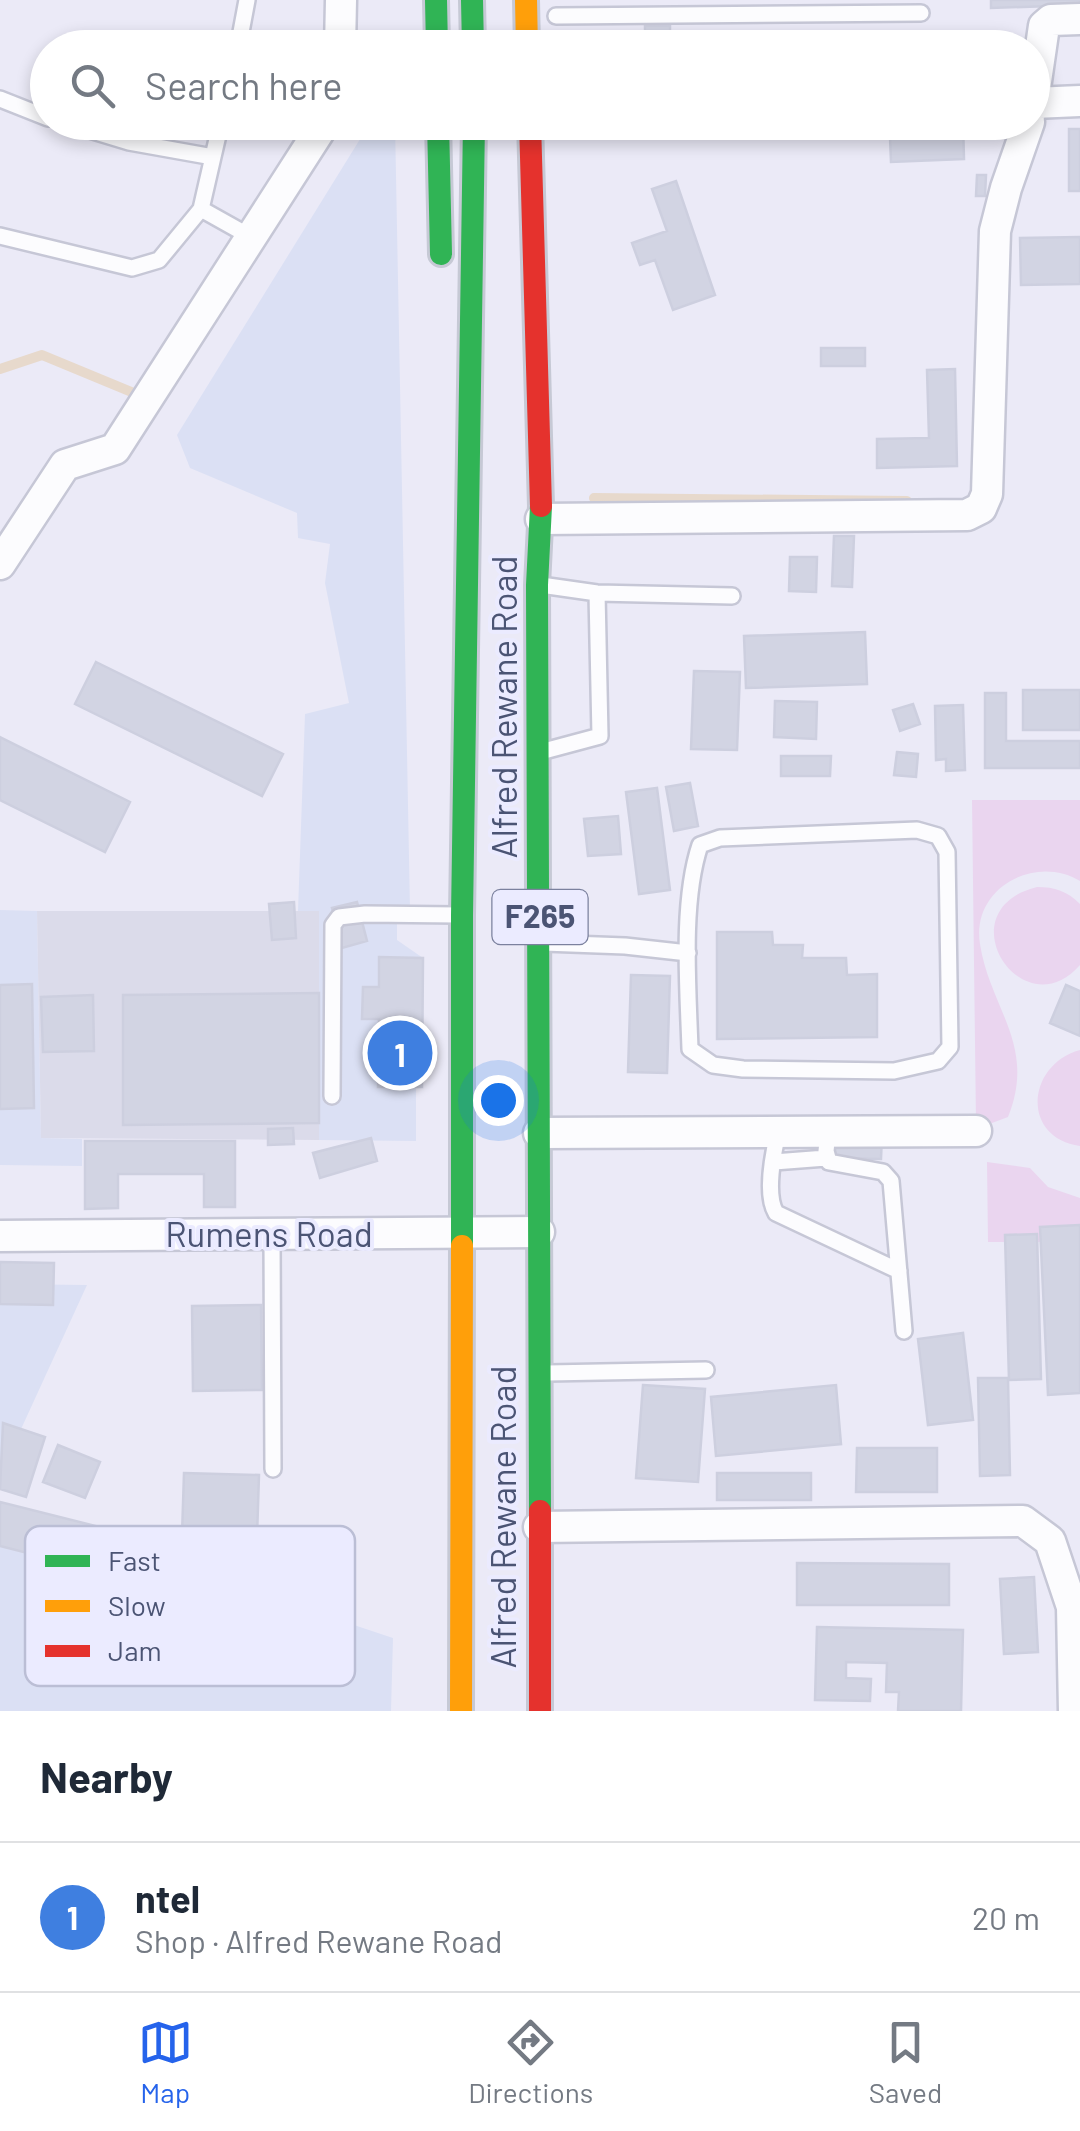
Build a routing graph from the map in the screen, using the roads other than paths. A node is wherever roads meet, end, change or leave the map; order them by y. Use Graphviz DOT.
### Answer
graph roads {
  1 [pos="246,0"];
  2 [pos="341,0"];
  3 [pos="436,0"];
  4 [pos="472,0"];
  5 [pos="526,0"];
  6 [pos="921,14"];
  7 [pos="556,16"];
  8 [pos="1080,19"];
  9 [pos="241,30"];
  10 [pos="340,30"];
  11 [pos="436,30"];
  12 [pos="473,30"];
  13 [pos="527,30"];
  14 [pos="1043,30"];
  15 [pos="0,99"];
  16 [pos="1080,101"];
  17 [pos="1050,108"];
  18 [pos="30,111"];
  19 [pos="122,140"];
  20 [pos="217,140"];
  21 [pos="313,140"];
  22 [pos="438,140"];
  23 [pos="474,140"];
  24 [pos="530,140"];
  25 [pos="552,140"];
  26 [pos="1022,140"];
  27 [pos="213,156"];
  28 [pos="201,209"];
  29 [pos="0,236"];
  30 [pos="251,237"];
  31 [pos="441,274"];
  32 [pos="448,444"];
  33 [pos="541,519"];
  34 [pos="468,553"];
  35 [pos="0,564"];
  36 [pos="538,585"];
  37 [pos="598,594"];
  38 [pos="732,596"];
  39 [pos="540,752"];
  40 [pos="462,916"];
  41 [pos="540,943"];
  42 [pos="688,953"];
  43 [pos="332,1096"];
  44 [pos="976,1131"];
  45 [pos="539,1132"];
  46 [pos="827,1146"];
  47 [pos="776,1147"];
  48 [pos="539,1232"];
  49 [pos="462,1233"];
  50 [pos="272,1235"];
  51 [pos="0,1236"];
  52 [pos="899,1272"];
  53 [pos="904,1332"];
  54 [pos="706,1370"];
  55 [pos="539,1373"];
  56 [pos="273,1469"];
  57 [pos="539,1527"];
  58 [pos="461,1711"];
  59 [pos="540,1711"];
  60 [pos="1074,1711"];
  1 -- 9 [label="lane"];
  2 -- 10 [label="street"];
  3 -- 11 [label="main road"];
  4 -- 12 [label="main road"];
  5 -- 13 [label="main road"];
  6 -- 7 [label="lane"];
  8 -- 14 [label="street"];
  15 -- 18 [label="lane"];
  16 -- 17 [label="street"];
  19 -- 27 [label="lane"];
  20 -- 27 [label="lane"];
  21 -- 30 [label="street"];
  22 -- 31 [label="main road"];
  23 -- 34 [label="main road, Alfred Rewane Road / F265"];
  24 -- 33 [label="main road, Alfred Rewane Road / F265"];
  25 -- 33 [label="main road"];
  26 -- 33 [label="street"];
  27 -- 28 [label="lane"];
  28 -- 29 [label="lane"];
  28 -- 30 [label="lane"];
  30 -- 35 [label="street"];
  32 -- 34 [label="main road"];
  33 -- 36 [label="main road, Alfred Rewane Road / F265"];
  34 -- 40 [label="main road, Alfred Rewane Road / F265"];
  36 -- 37 [label="lane"];
  36 -- 39 [label="main road, Alfred Rewane Road / F265"];
  37 -- 38 [label="lane"];
  37 -- 39 [label="lane"];
  39 -- 41 [label="main road, Alfred Rewane Road / F265"];
  40 -- 43 [label="lane"];
  40 -- 49 [label="main road, Alfred Rewane Road / F265"];
  41 -- 42 [label="lane"];
  41 -- 45 [label="main road, Alfred Rewane Road / F265"];
  42 -- 42 [label="lane"];
  44 -- 46 [label="street"];
  45 -- 47 [label="street"];
  45 -- 48 [label="main road, Alfred Rewane Road / F265"];
  46 -- 47 [label="street"];
  46 -- 52 [label="lane"];
  47 -- 52 [label="lane"];
  48 -- 49 [label="street, Rumens Road"];
  48 -- 55 [label="main road, Alfred Rewane Road / F265"];
  49 -- 50 [label="street, Rumens Road"];
  49 -- 58 [label="main road, Alfred Rewane Road / F265"];
  50 -- 51 [label="street, Rumens Road"];
  50 -- 56 [label="lane"];
  52 -- 53 [label="lane"];
  54 -- 55 [label="lane"];
  55 -- 57 [label="main road, Alfred Rewane Road / F265"];
  57 -- 59 [label="main road, Alfred Rewane Road / F265"];
  57 -- 60 [label="street"];
}
